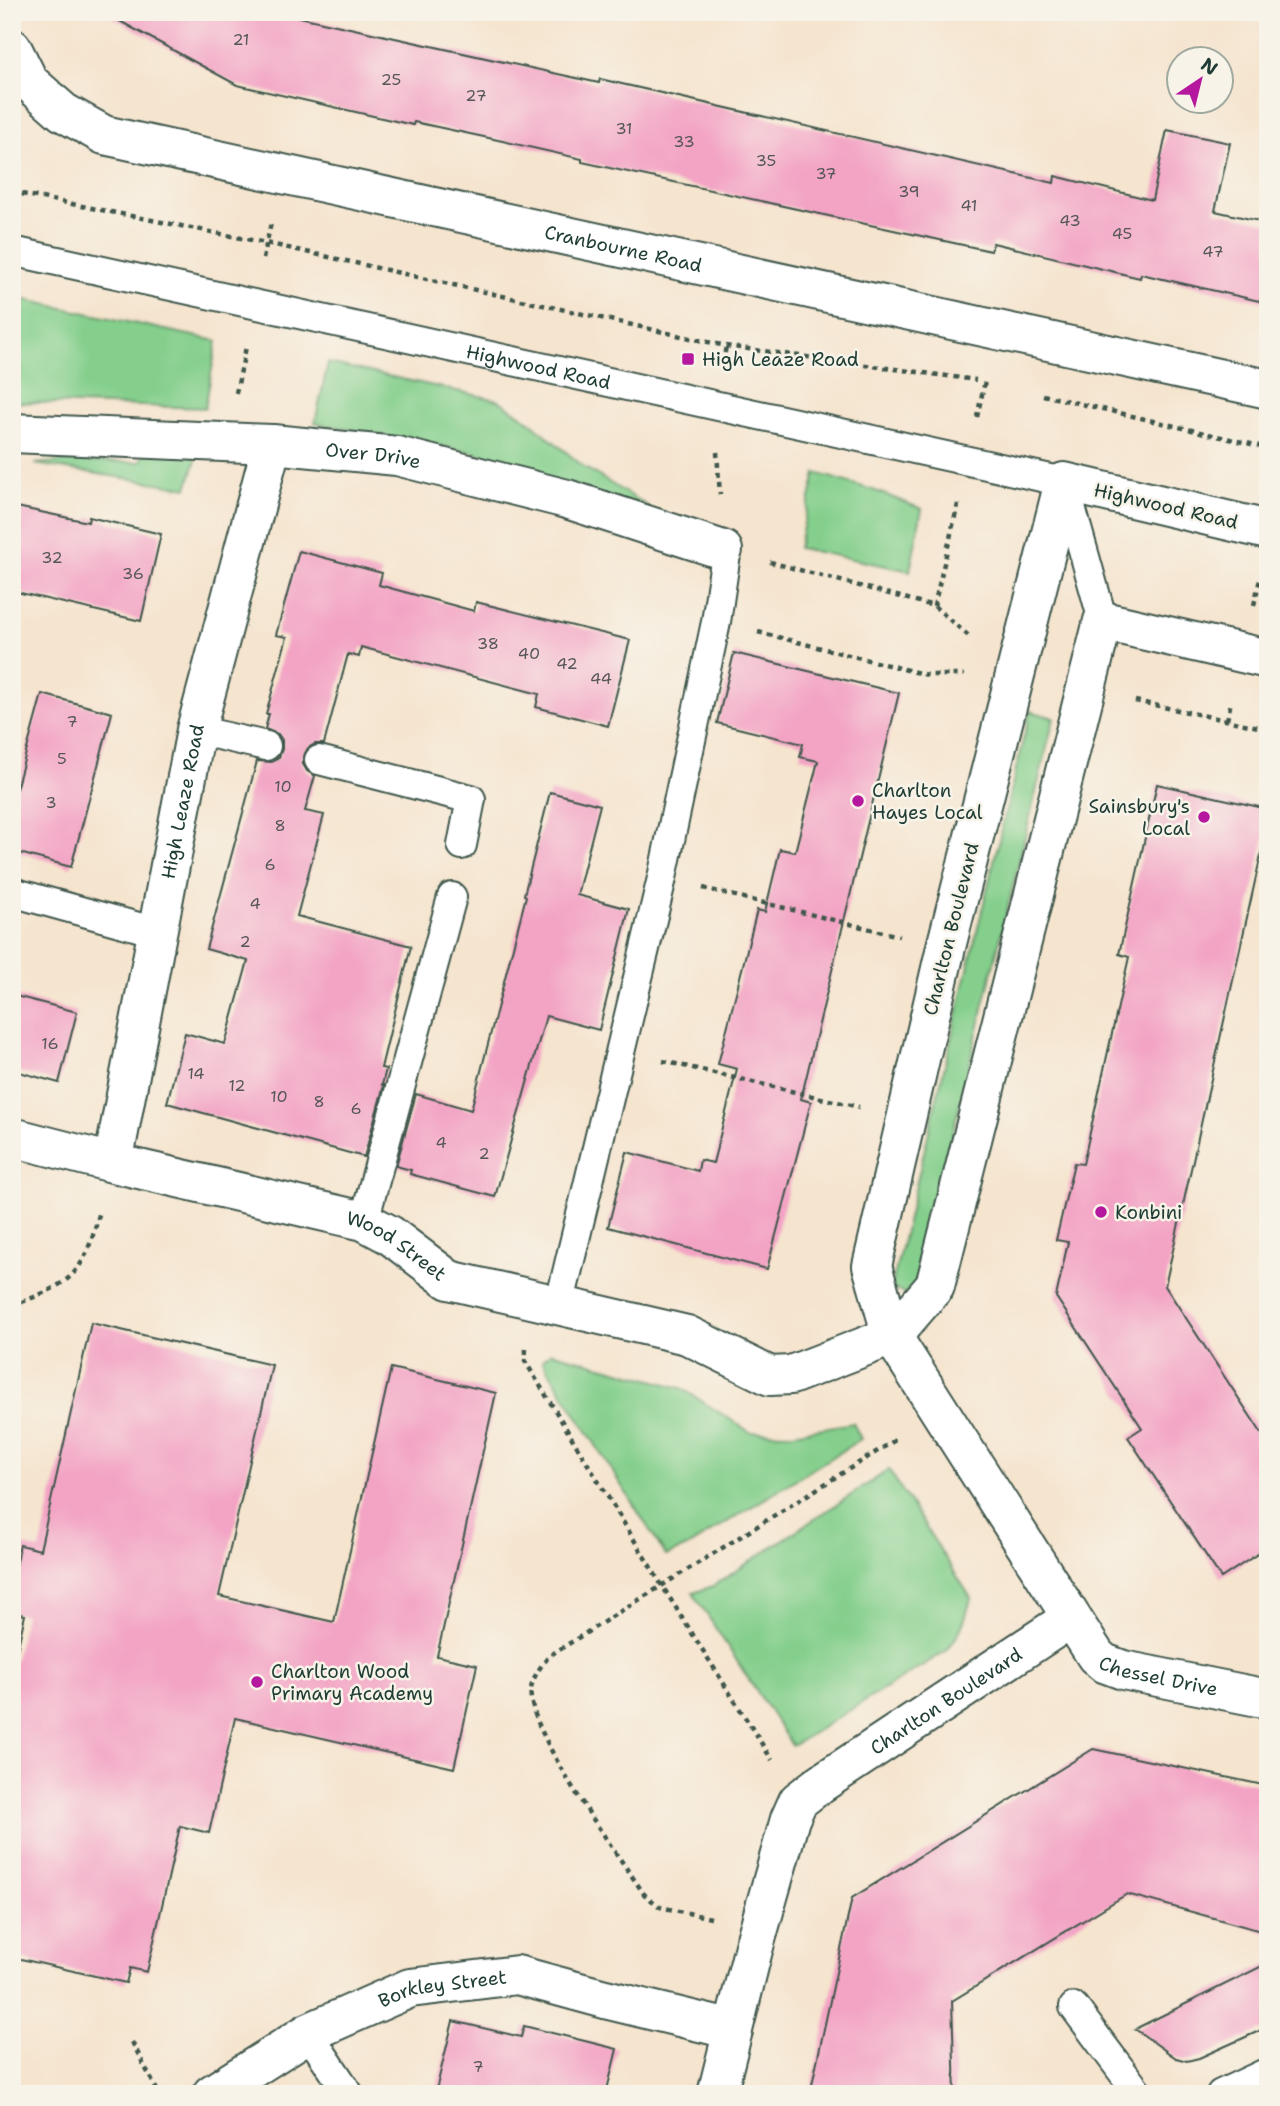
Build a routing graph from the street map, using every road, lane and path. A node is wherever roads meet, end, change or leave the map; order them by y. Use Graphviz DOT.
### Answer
graph roads {
  1 [pos="12,48"];
  2 [pos="12,192"];
  3 [pos="12,251"];
  4 [pos="985,382"];
  5 [pos="1268,389"];
  6 [pos="1039,394"];
  7 [pos="12,433"];
  8 [pos="272,444"];
  9 [pos="1268,447"];
  10 [pos="1065,482"];
  11 [pos="1268,530"];
  12 [pos="723,550"];
  13 [pos="1102,621"];
  14 [pos="716,622"];
  15 [pos="1268,659"];
  16 [pos="1016,676"];
  17 [pos="196,730"];
  18 [pos="266,746"];
  19 [pos="319,760"];
  20 [pos="462,845"];
  21 [pos="662,878"];
  22 [pos="12,892"];
  23 [pos="452,897"];
  24 [pos="156,932"];
  25 [pos="946,947"];
  26 [pos="621,1051"];
  27 [pos="905,1118"];
  28 [pos="12,1137"];
  29 [pos="113,1163"];
  30 [pos="364,1221"];
  31 [pos="543,1303"];
  32 [pos="12,1306"];
  33 [pos="892,1336"];
  34 [pos="940,1412"];
  35 [pos="661,1584"];
  36 [pos="1071,1618"];
  37 [pos="1268,1699"];
  38 [pos="798,1801"];
  39 [pos="760,1928"];
  40 [pos="1074,2007"];
  41 [pos="733,2030"];
  42 [pos="308,2033"];
  43 [pos="132,2042"];
  44 [pos="1268,2072"];
  45 [pos="159,2094"];
  46 [pos="212,2094"];
  47 [pos="349,2094"];
  48 [pos="718,2094"];
  49 [pos="1139,2094"];
  50 [pos="1221,2094"];
  1 -- 5 [label="street, Cranbourne Road"];
  2 -- 4 [label="path"];
  3 -- 10 [label="lane, Highwood Road"];
  6 -- 9 [label="path"];
  7 -- 8 [label="street, Over Drive"];
  8 -- 12 [label="street, Over Drive"];
  8 -- 17 [label="street, High Leaze Road"];
  10 -- 11 [label="street, Highwood Road"];
  10 -- 13 [label="lane, Highwood Road"];
  10 -- 16 [label="street, Charlton Boulevard"];
  12 -- 14 [label="lane"];
  13 -- 15 [label="street"];
  13 -- 33 [label="street"];
  14 -- 16 [label="path"];
  14 -- 21 [label="lane"];
  16 -- 25 [label="street, Charlton Boulevard"];
  17 -- 18 [label="lane"];
  17 -- 24 [label="street, High Leaze Road"];
  19 -- 20 [label="lane"];
  21 -- 25 [label="path"];
  21 -- 26 [label="lane"];
  22 -- 24 [label="lane"];
  23 -- 30 [label="lane"];
  24 -- 29 [label="street, High Leaze Road"];
  25 -- 27 [label="street, Charlton Boulevard"];
  26 -- 27 [label="path"];
  26 -- 31 [label="lane"];
  27 -- 33 [label="street, Charlton Boulevard"];
  28 -- 29 [label="street, Wood Street"];
  29 -- 30 [label="street, Wood Street"];
  29 -- 32 [label="path"];
  30 -- 31 [label="street, Wood Street"];
  31 -- 33 [label="street, Wood Street"];
  31 -- 35 [label="path"];
  33 -- 34 [label="street, Charlton Boulevard"];
  34 -- 35 [label="path"];
  34 -- 36 [label="street, Charlton Boulevard"];
  35 -- 38 [label="path"];
  35 -- 39 [label="path"];
  36 -- 37 [label="street, Chessel Drive"];
  36 -- 38 [label="street, Charlton Boulevard"];
  38 -- 39 [label="street"];
  39 -- 41 [label="street"];
  40 -- 49 [label="lane"];
  41 -- 42 [label="street, Borkley Street"];
  41 -- 48 [label="street"];
  42 -- 46 [label="street, Borkley Street"];
  42 -- 47 [label="lane"];
  43 -- 45 [label="path"];
  44 -- 50 [label="lane"];
}
